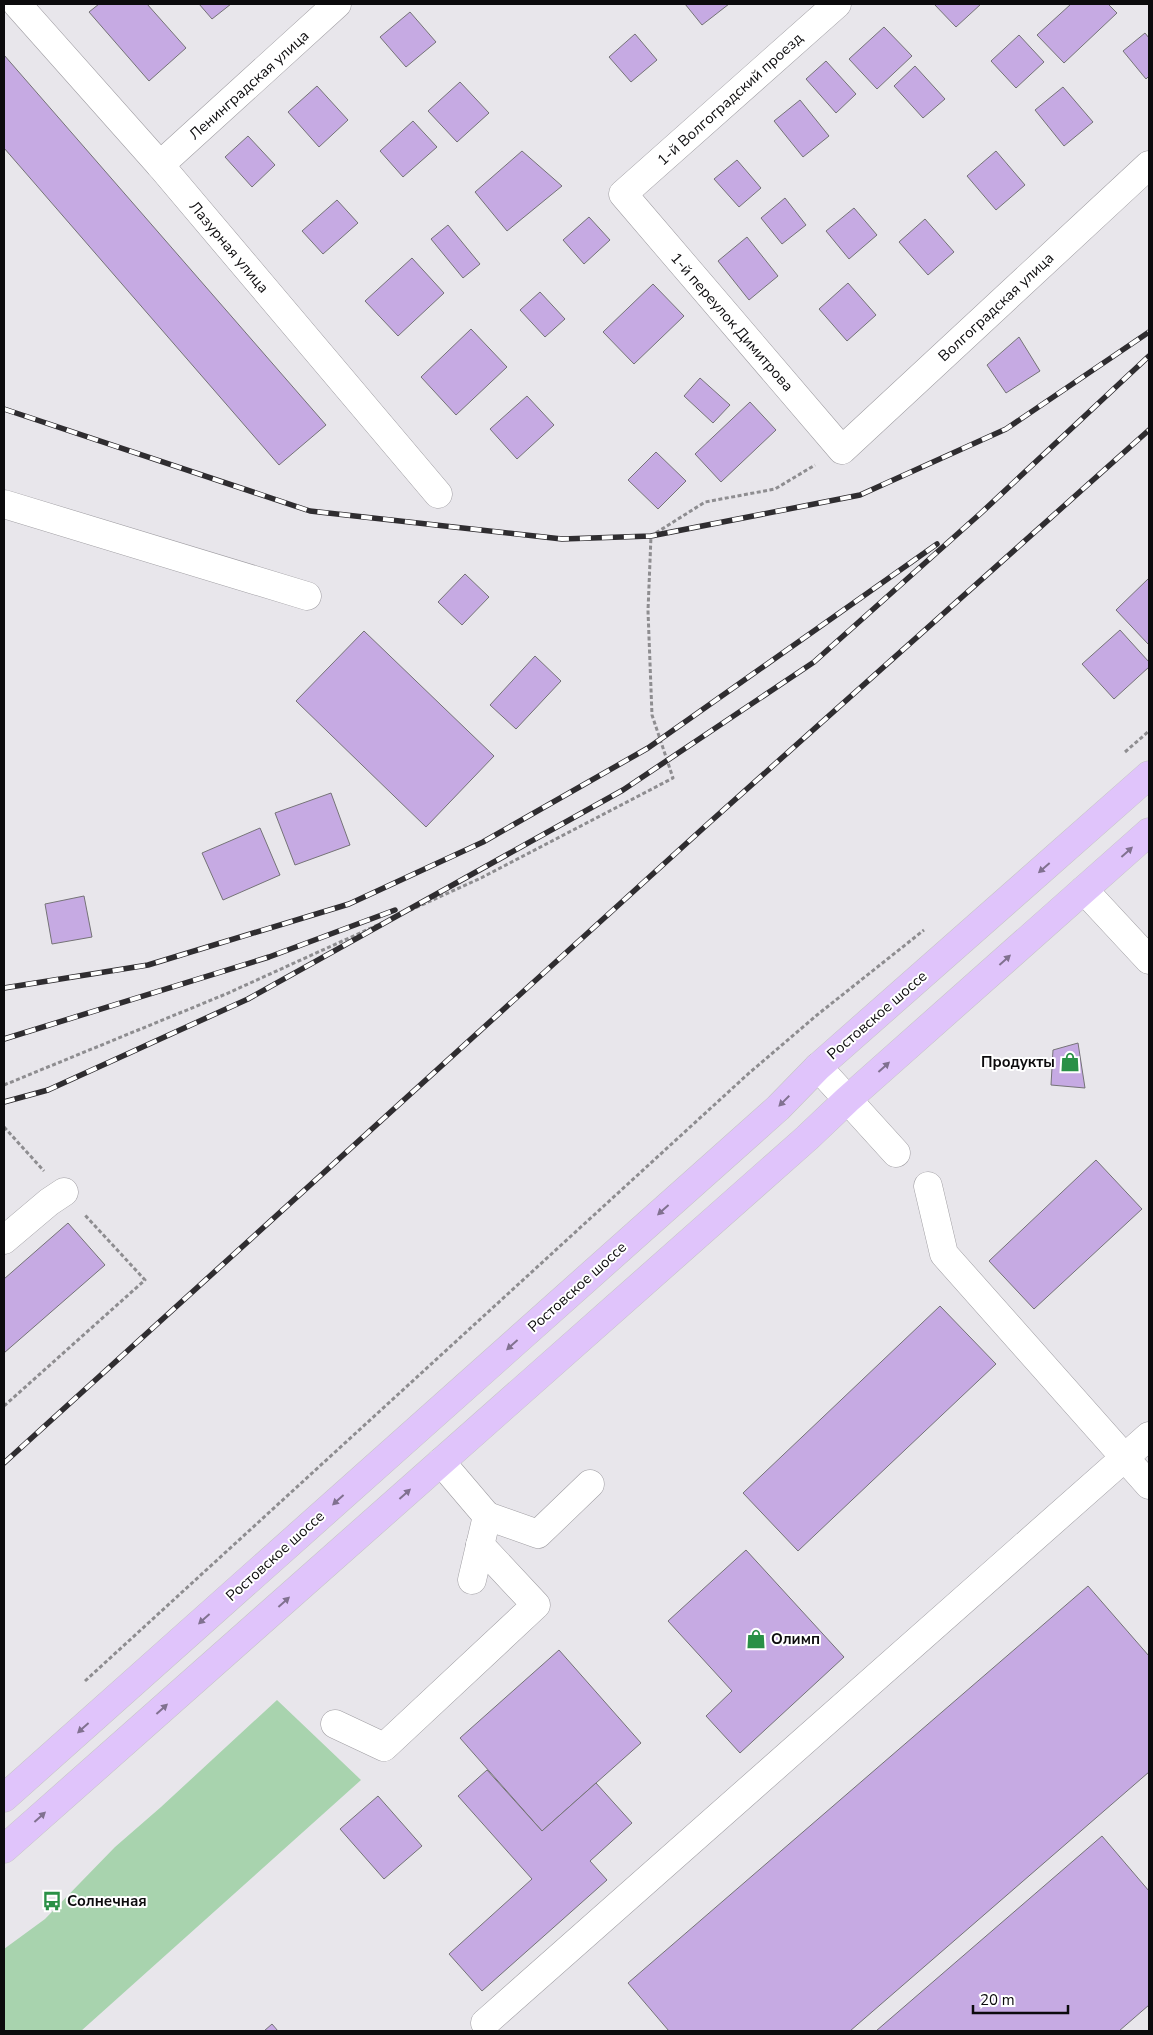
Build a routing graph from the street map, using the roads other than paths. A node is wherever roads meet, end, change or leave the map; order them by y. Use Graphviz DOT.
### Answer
graph roads {
  1 [pos="17,4"];
  2 [pos="338,4"];
  3 [pos="837,4"];
  4 [pos="160,165"];
  5 [pos="1149,165"];
  6 [pos="623,194"];
  7 [pos="842,450"];
  8 [pos="438,494"];
  9 [pos="4,504"];
  10 [pos="307,596"];
  11 [pos="1149,775"];
  12 [pos="1149,832"];
  13 [pos="1084,890"];
  14 [pos="1149,960"];
  15 [pos="818,1067"];
  16 [pos="847,1100"];
  17 [pos="896,1154"];
  18 [pos="928,1186"];
  19 [pos="64,1192"];
  20 [pos="4,1240"];
  21 [pos="1149,1436"];
  22 [pos="1125,1458"];
  23 [pos="441,1462"];
  24 [pos="590,1484"];
  25 [pos="1149,1485"];
  26 [pos="487,1516"];
  27 [pos="480,1545"];
  28 [pos="472,1580"];
  29 [pos="335,1724"];
  30 [pos="4,1798"];
  31 [pos="4,1849"];
  32 [pos="486,2022"];
  1 -- 4 [label="street, Лазурная улица"];
  2 -- 4 [label="street, Ленинградская улица"];
  3 -- 6 [label="street, 1-й Волгоградский проезд"];
  4 -- 8 [label="street, Лазурная улица"];
  5 -- 7 [label="street, Волгоградская улица"];
  6 -- 7 [label="street, 1-й переулок Димитрова"];
  9 -- 10 [label="street"];
  11 -- 15 [label="main road, Ростовское шоссе, one-way"];
  13 -- 12 [label="main road, one-way"];
  13 -- 14 [label="street"];
  16 -- 13 [label="main road, one-way"];
  15 -- 16 [label="street"];
  15 -- 30 [label="main road, Ростовское шоссе, one-way"];
  16 -- 17 [label="street"];
  16 -- 23 [label="main road"];
  18 -- 22 [label="street"];
  19 -- 20 [label="street"];
  21 -- 22 [label="street"];
  22 -- 25 [label="street"];
  22 -- 32 [label="street"];
  23 -- 26 [label="street"];
  31 -- 23 [label="main road, one-way"];
  24 -- 26 [label="street"];
  26 -- 27 [label="street"];
  27 -- 28 [label="street"];
  27 -- 29 [label="street"];
}
